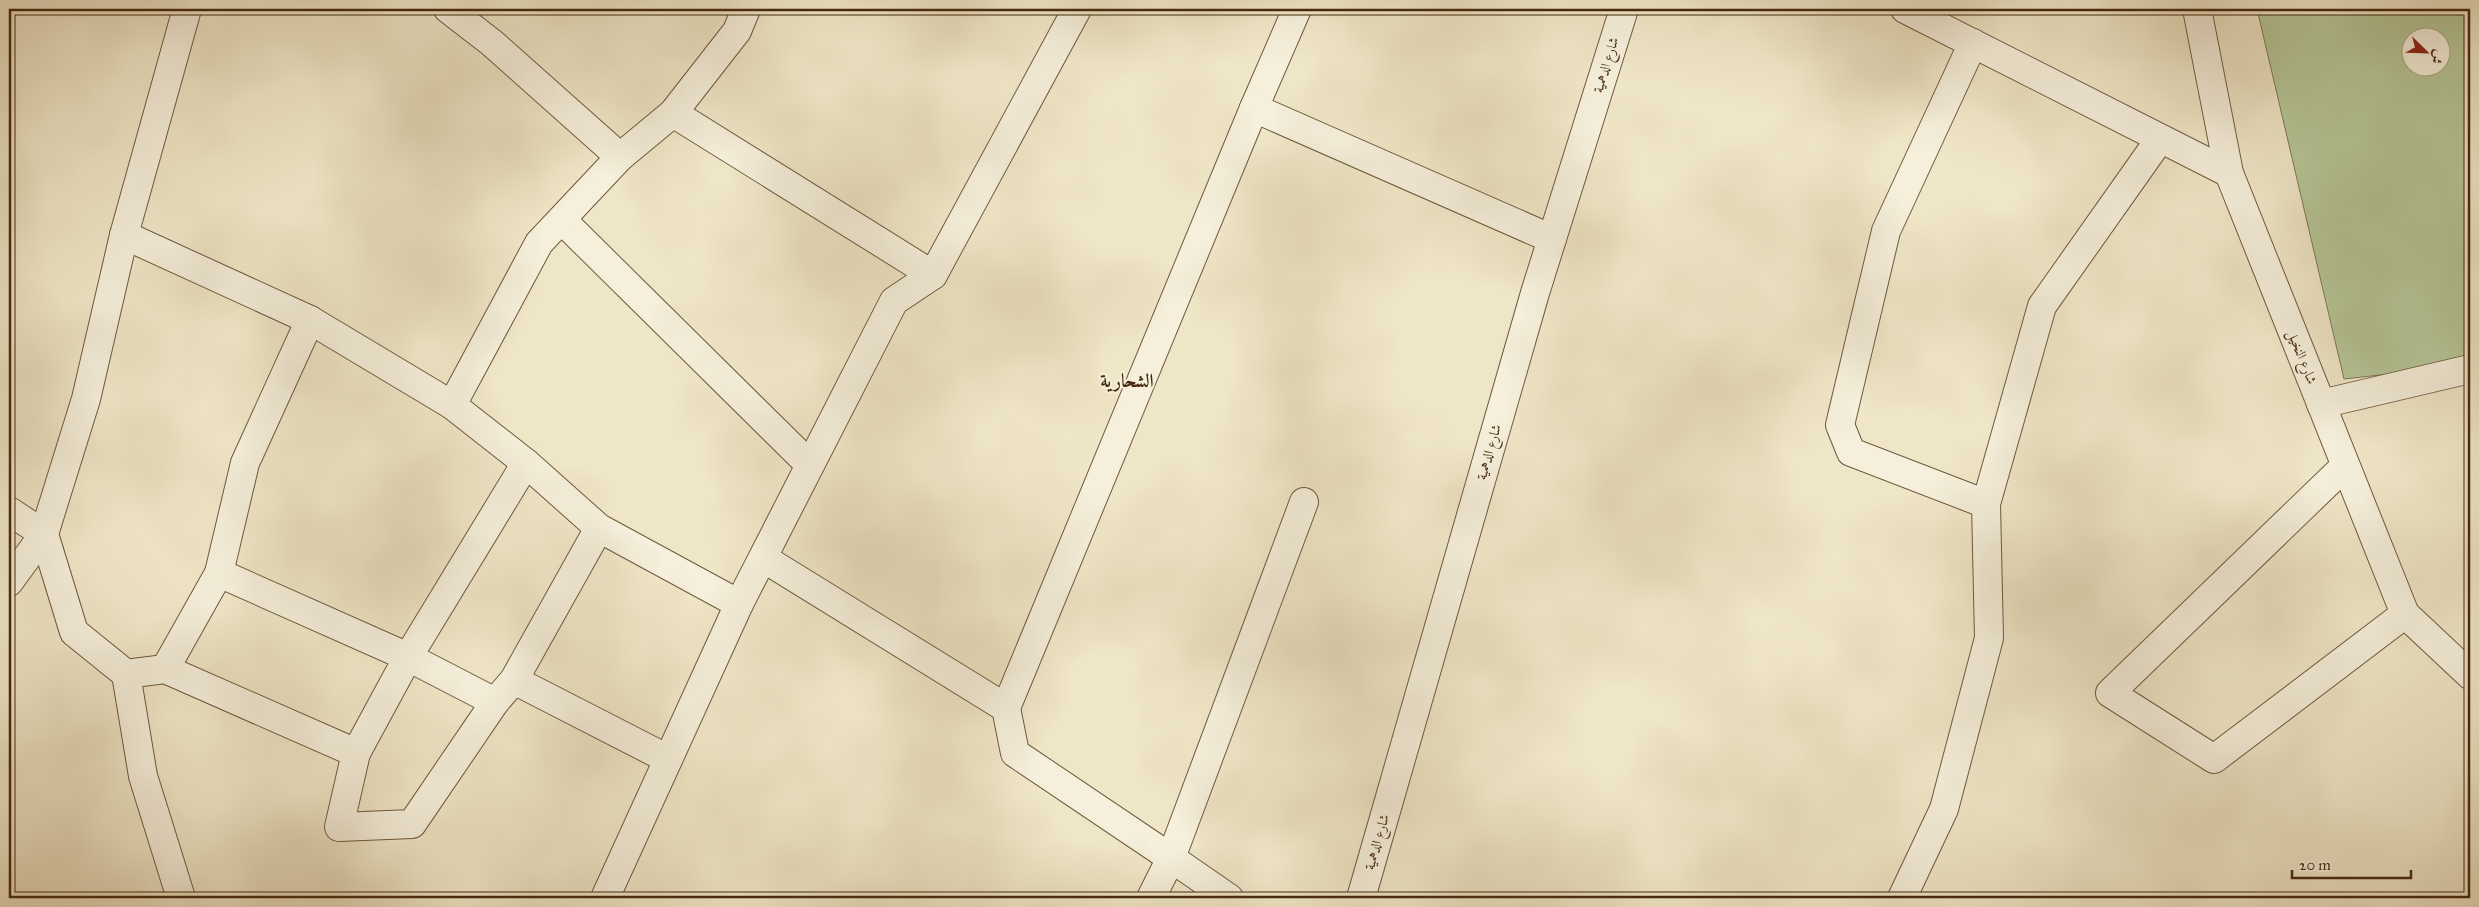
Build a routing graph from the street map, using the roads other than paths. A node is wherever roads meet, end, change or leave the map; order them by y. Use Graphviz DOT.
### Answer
graph roads {
  1 [pos="186,9"];
  2 [pos="448,9"];
  3 [pos="746,9"];
  4 [pos="1078,9"];
  5 [pos="1297,9"];
  6 [pos="1624,9"];
  7 [pos="1905,9"];
  8 [pos="2197,9"];
  9 [pos="1972,43"];
  10 [pos="1254,108"];
  11 [pos="673,113"];
  12 [pos="2160,139"];
  13 [pos="620,157"];
  14 [pos="2229,174"];
  15 [pos="562,220"];
  16 [pos="124,235"];
  17 [pos="1552,240"];
  18 [pos="933,275"];
  19 [pos="310,320"];
  20 [pos="2470,369"];
  21 [pos="2321,404"];
  22 [pos="452,405"];
  23 [pos="526,463"];
  24 [pos="810,464"];
  25 [pos="2345,466"];
  26 [pos="1304,502"];
  27 [pos="1986,504"];
  28 [pos="9,511"];
  29 [pos="599,528"];
  30 [pos="44,534"];
  31 [pos="763,558"];
  32 [pos="219,573"];
  33 [pos="9,582"];
  34 [pos="739,604"];
  35 [pos="2404,614"];
  36 [pos="408,657"];
  37 [pos="165,669"];
  38 [pos="126,674"];
  39 [pos="2470,675"];
  40 [pos="514,680"];
  41 [pos="496,702"];
  42 [pos="1006,708"];
  43 [pos="356,753"];
  44 [pos="668,759"];
  45 [pos="1171,858"];
  46 [pos="181,898"];
  47 [pos="605,898"];
  48 [pos="1151,898"];
  49 [pos="1229,898"];
  50 [pos="1361,898"];
  51 [pos="1902,898"];
  1 -- 16 [label="street"];
  2 -- 13 [label="street"];
  3 -- 11 [label="street"];
  4 -- 18 [label="street"];
  5 -- 10 [label="street"];
  6 -- 17 [label="street, شارع الدهمية"];
  7 -- 9 [label="street"];
  8 -- 14 [label="street, شارع النخيل"];
  9 -- 12 [label="street"];
  9 -- 27 [label="street"];
  10 -- 17 [label="street"];
  10 -- 42 [label="street"];
  11 -- 13 [label="street"];
  11 -- 18 [label="street"];
  12 -- 14 [label="street"];
  12 -- 27 [label="street"];
  13 -- 15 [label="street"];
  14 -- 21 [label="street, شارع النخيل"];
  15 -- 22 [label="street"];
  15 -- 24 [label="street"];
  16 -- 19 [label="street"];
  16 -- 30 [label="street"];
  17 -- 50 [label="street, شارع الدهمية"];
  18 -- 24 [label="street"];
  19 -- 22 [label="street"];
  19 -- 32 [label="street"];
  20 -- 21 [label="street"];
  21 -- 25 [label="street, شارع النخيل"];
  22 -- 23 [label="street"];
  23 -- 29 [label="street"];
  23 -- 36 [label="street"];
  24 -- 31 [label="street"];
  25 -- 35 [label="street, شارع النخيل"];
  25 -- 35 [label="street"];
  26 -- 45 [label="street"];
  27 -- 51 [label="street"];
  28 -- 30 [label="street"];
  29 -- 34 [label="street"];
  29 -- 40 [label="street"];
  30 -- 33 [label="street"];
  30 -- 38 [label="street"];
  31 -- 34 [label="street"];
  31 -- 42 [label="street"];
  32 -- 36 [label="street"];
  32 -- 37 [label="street"];
  34 -- 44 [label="street"];
  35 -- 39 [label="street, شارع النخيل"];
  36 -- 41 [label="street"];
  36 -- 43 [label="street"];
  37 -- 38 [label="street"];
  37 -- 43 [label="street"];
  38 -- 46 [label="street"];
  40 -- 41 [label="street"];
  40 -- 44 [label="street"];
  41 -- 43 [label="street"];
  42 -- 45 [label="street"];
  44 -- 47 [label="street"];
  45 -- 48 [label="street"];
  45 -- 49 [label="street"];
}
